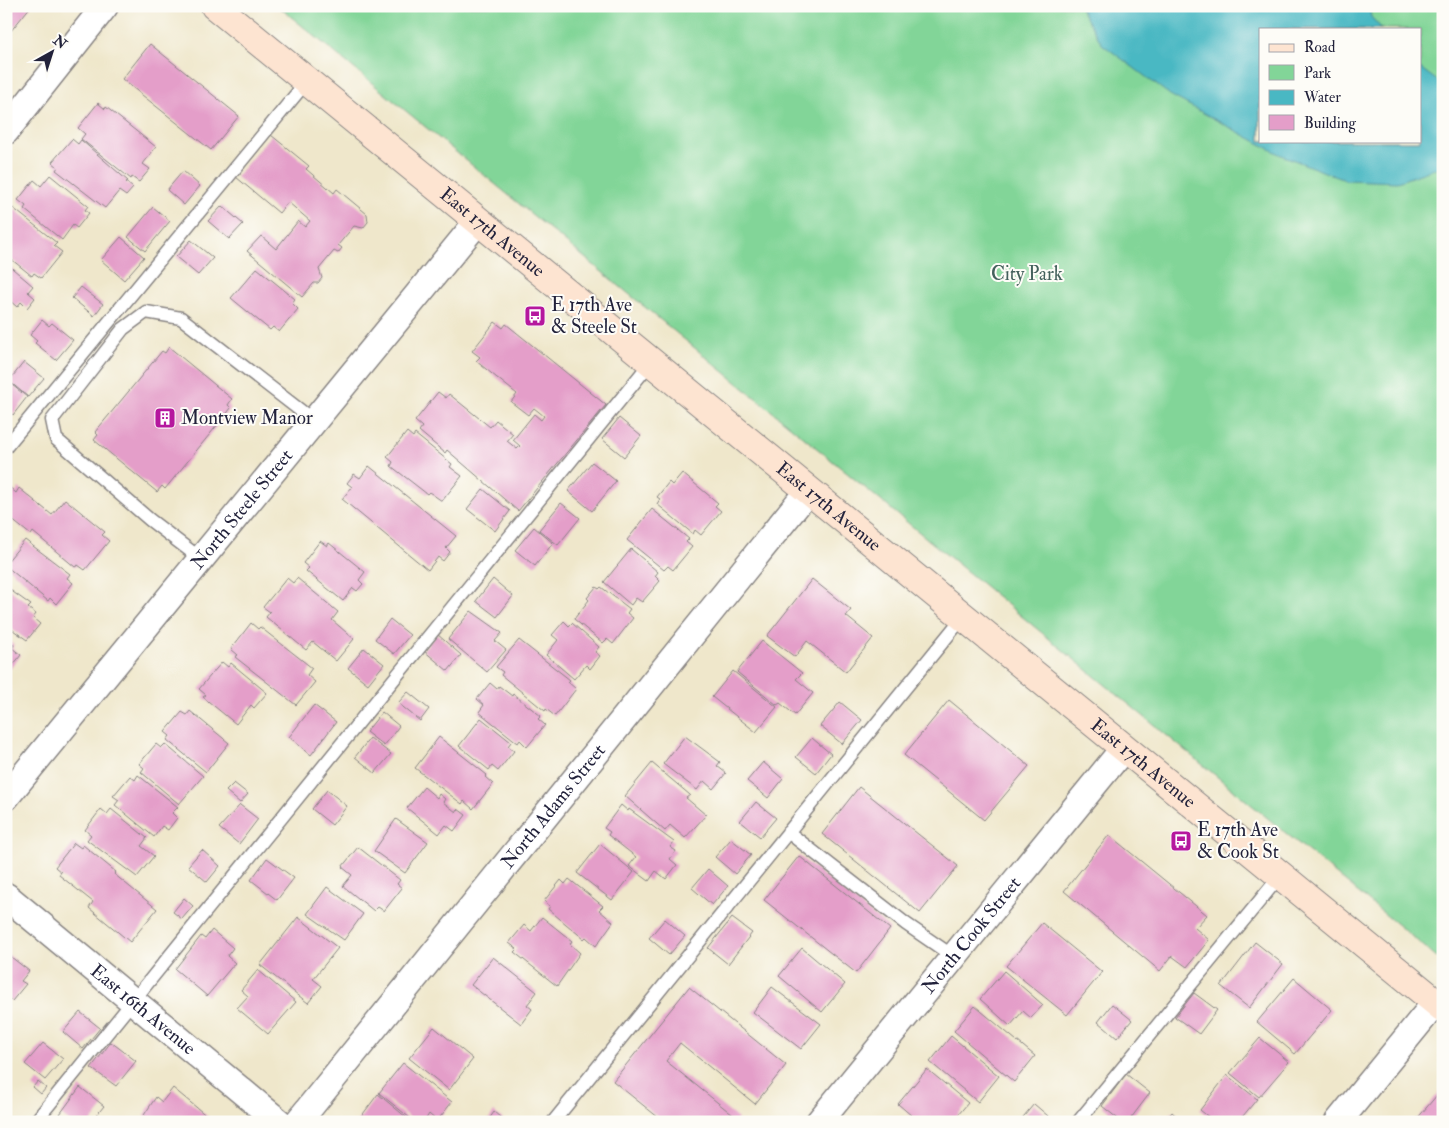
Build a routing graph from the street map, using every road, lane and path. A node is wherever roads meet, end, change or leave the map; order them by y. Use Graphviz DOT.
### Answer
graph roads {
  1 [pos="105,6"];
  2 [pos="215,6"];
  3 [pos="307,81"];
  4 [pos="6,131"];
  5 [pos="478,221"];
  6 [pos="651,362"];
  7 [pos="314,422"];
  8 [pos="6,446"];
  9 [pos="808,491"];
  10 [pos="201,559"];
  11 [pos="963,617"];
  12 [pos="1124,748"];
  13 [pos="6,797"];
  14 [pos="788,832"];
  15 [pos="1280,876"];
  16 [pos="6,896"];
  17 [pos="954,957"];
  18 [pos="133,1001"];
  19 [pos="1439,1005"];
  20 [pos="35,1122"];
  21 [pos="279,1122"];
  22 [pos="298,1122"];
  23 [pos="552,1122"];
  24 [pos="819,1122"];
  25 [pos="1078,1122"];
  26 [pos="1338,1122"];
  1 -- 4 [label="street"];
  2 -- 3 [label="main road, East 17th Avenue"];
  3 -- 5 [label="main road, East 17th Avenue"];
  3 -- 8 [label="lane"];
  5 -- 6 [label="main road, East 17th Avenue"];
  5 -- 7 [label="street, North Steele Street"];
  6 -- 9 [label="main road, East 17th Avenue"];
  6 -- 18 [label="lane"];
  7 -- 10 [label="street, North Steele Street"];
  7 -- 10 [label="lane"];
  9 -- 11 [label="main road, East 17th Avenue"];
  9 -- 22 [label="street, North Adams Street"];
  10 -- 13 [label="street, North Steele Street"];
  11 -- 12 [label="main road, East 17th Avenue"];
  11 -- 14 [label="lane"];
  12 -- 15 [label="main road, East 17th Avenue"];
  12 -- 17 [label="street, North Cook Street"];
  14 -- 17 [label="lane"];
  14 -- 23 [label="lane"];
  15 -- 19 [label="main road, East 17th Avenue"];
  15 -- 25 [label="lane"];
  16 -- 18 [label="street, East 16th Avenue"];
  17 -- 24 [label="street, North Cook Street"];
  18 -- 20 [label="lane"];
  18 -- 21 [label="street, East 16th Avenue"];
  19 -- 26 [label="street"];
}
